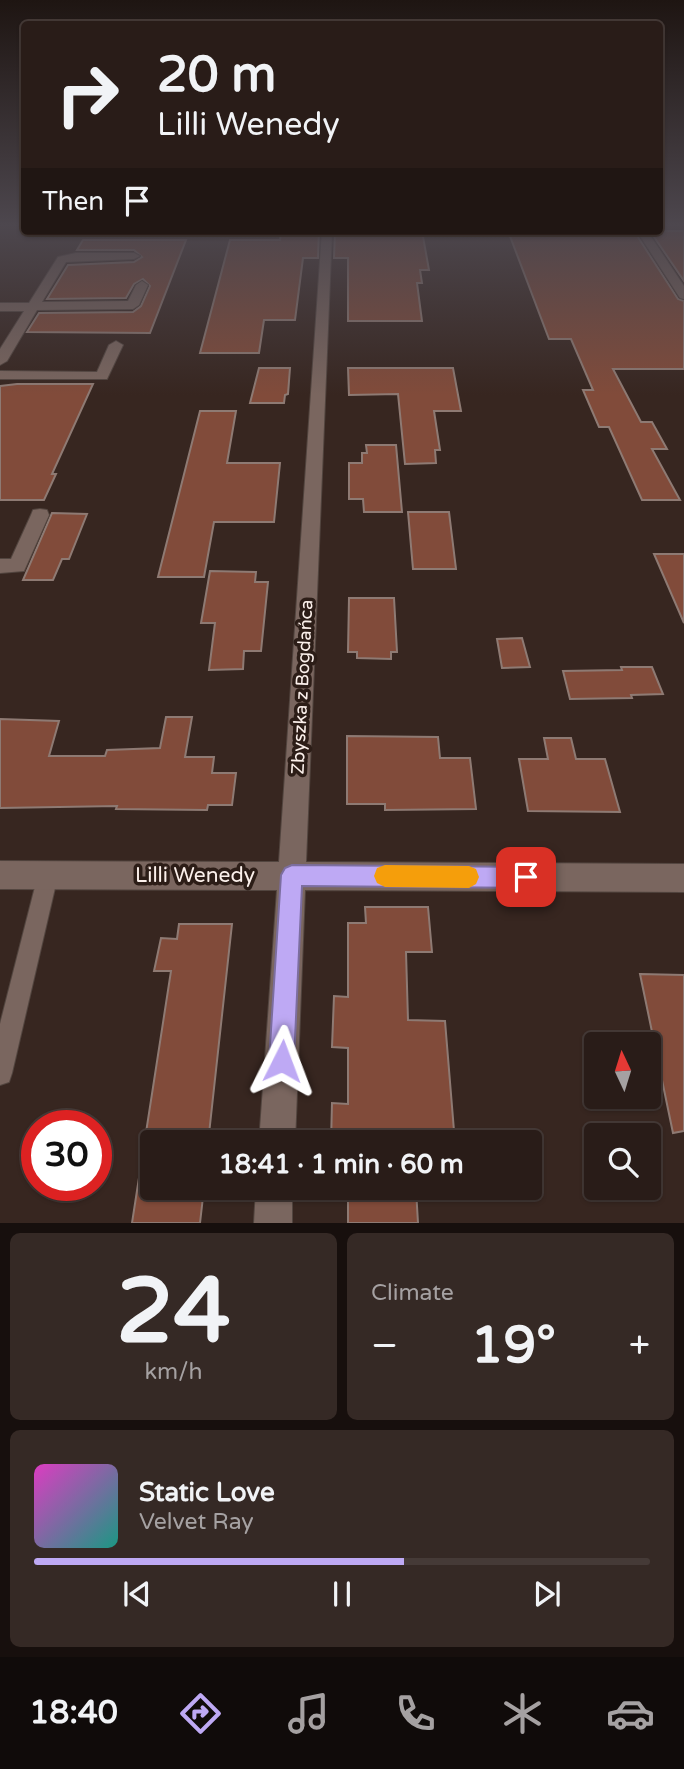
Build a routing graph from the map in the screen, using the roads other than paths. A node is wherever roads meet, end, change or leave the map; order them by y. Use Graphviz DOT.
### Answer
graph roads {
  1 [pos="49,281"];
  2 [pos="324,281"];
  3 [pos="142,285"];
  4 [pos="0,307"];
  5 [pos="34,307"];
  6 [pos="116,345"];
  7 [pos="0,361"];
  8 [pos="0,375"];
  9 [pos="40,515"];
  10 [pos="0,566"];
  11 [pos="0,875"];
  12 [pos="292,875"];
  13 [pos="48,876"];
  14 [pos="684,878"];
  15 [pos="0,1073"];
  16 [pos="278,1130"];
  17 [pos="274,1200"];
  18 [pos="272,1223"];
  1 -- 5 [label="street"];
  2 -- 12 [label="street, Zbyszka z Bogdańca"];
  3 -- 5 [label="street"];
  4 -- 5 [label="street"];
  5 -- 7 [label="street"];
  6 -- 8 [label="street"];
  9 -- 10 [label="street"];
  11 -- 13 [label="street, Lilli Wenedy"];
  12 -- 13 [label="street, Lilli Wenedy"];
  12 -- 14 [label="street, Lilli Wenedy"];
  12 -- 16 [label="street, Zbyszka z Bogdańca"];
  13 -- 15 [label="lane"];
  17 -- 18 [label="street"];
}
